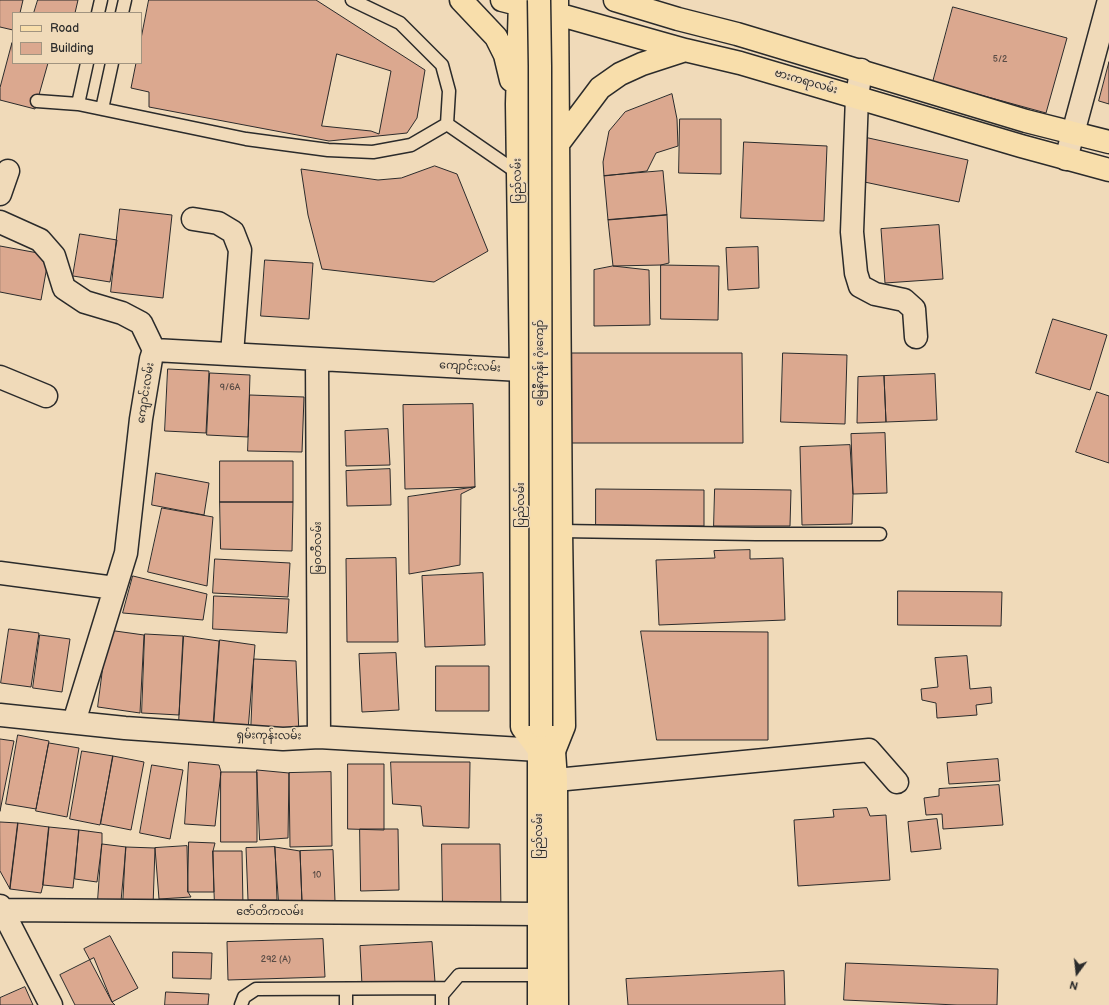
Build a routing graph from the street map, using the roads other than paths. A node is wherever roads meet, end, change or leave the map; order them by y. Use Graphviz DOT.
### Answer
graph roads {
  1 [pos="101,0"];
  2 [pos="125,0"];
  3 [pos="352,0"];
  4 [pos="461,0"];
  5 [pos="615,0"];
  6 [pos="652,0"];
  7 [pos="1108,0"];
  8 [pos="520,1"];
  9 [pos="557,7"];
  10 [pos="98,12"];
  11 [pos="122,12"];
  12 [pos="678,19"];
  13 [pos="685,50"];
  14 [pos="87,64"];
  15 [pos="112,64"];
  16 [pos="861,70"];
  17 [pos="857,97"];
  18 [pos="37,101"];
  19 [pos="78,104"];
  20 [pos="517,104"];
  21 [pos="102,109"];
  22 [pos="447,124"];
  23 [pos="1073,132"];
  24 [pos="1109,142"];
  25 [pos="558,144"];
  26 [pos="1066,159"];
  27 [pos="1109,170"];
  28 [pos="8,171"];
  29 [pos="518,173"];
  30 [pos="0,194"];
  31 [pos="193,219"];
  32 [pos="0,222"];
  33 [pos="916,337"];
  34 [pos="154,350"];
  35 [pos="232,354"];
  36 [pos="318,359"];
  37 [pos="521,370"];
  38 [pos="0,377"];
  39 [pos="46,396"];
  40 [pos="560,531"];
  41 [pos="880,534"];
  42 [pos="0,573"];
  43 [pos="115,588"];
  44 [pos="0,715"];
  45 [pos="74,722"];
  46 [pos="319,737"];
  47 [pos="547,750"];
  48 [pos="556,780"];
  49 [pos="896,782"];
  50 [pos="1,908"];
  51 [pos="539,914"];
  52 [pos="539,975"];
  53 [pos="447,988"];
  54 [pos="346,989"];
  55 [pos="51,1005"];
  56 [pos="240,1005"];
  57 [pos="346,1005"];
  58 [pos="442,1005"];
  59 [pos="539,1005"];
  60 [pos="557,1005"];
  1 -- 10 [label="lane"];
  2 -- 11 [label="lane"];
  3 -- 22 [label="lane"];
  4 -- 20 [label="main road"];
  5 -- 12 [label="main road"];
  6 -- 12 [label="main road"];
  7 -- 23 [label="street"];
  8 -- 9 [label="main road, ဗားကရာလမ်း"];
  8 -- 20 [label="main road, ပြည်လမ်း"];
  8 -- 47 [label="main road, မြေနီကုန်း ဂုံးကျော်, bridge"];
  9 -- 13 [label="main road, ဗားကရာလမ်း"];
  9 -- 25 [label="main road, ပြည်လမ်း"];
  12 -- 16 [label="main road"];
  13 -- 17 [label="main road, ဗားကရာလမ်း"];
  13 -- 25 [label="main road"];
  14 -- 19 [label="lane"];
  15 -- 21 [label="lane"];
  16 -- 17 [label="street"];
  16 -- 23 [label="main road"];
  17 -- 26 [label="main road, ဗားကရာလမ်း"];
  17 -- 33 [label="street"];
  18 -- 19 [label="lane"];
  19 -- 21 [label="lane"];
  20 -- 29 [label="main road, ပြည်လမ်း"];
  21 -- 22 [label="lane"];
  22 -- 29 [label="lane"];
  23 -- 24 [label="main road"];
  23 -- 26 [label="street"];
  25 -- 40 [label="main road, ပြည်လမ်း"];
  26 -- 27 [label="main road, ဗားကရာလမ်း"];
  28 -- 30 [label="street"];
  29 -- 37 [label="main road, ပြည်လမ်း"];
  31 -- 35 [label="street"];
  32 -- 34 [label="street"];
  34 -- 35 [label="street, ကျောင်းလမ်း"];
  34 -- 43 [label="street, ကျောင်းလမ်း"];
  35 -- 36 [label="street, ကျောင်းလမ်း"];
  36 -- 37 [label="street, ကျောင်းလမ်း"];
  36 -- 46 [label="street, မြဝတီလမ်း"];
  37 -- 47 [label="main road, ပြည်လမ်း"];
  38 -- 39 [label="street"];
  40 -- 41 [label="lane"];
  40 -- 47 [label="main road, ပြည်လမ်း"];
  42 -- 43 [label="street"];
  43 -- 45 [label="street, ကျောင်းလမ်း"];
  44 -- 45 [label="street, ရှမ်းကုန်းလမ်း"];
  45 -- 46 [label="street, ရှမ်းကုန်းလမ်း"];
  46 -- 47 [label="street, ရှမ်းကုန်းလမ်း"];
  47 -- 48 [label="main road, ပြည်လမ်း"];
  47 -- 51 [label="main road, ပြည်လမ်း"];
  48 -- 49 [label="street"];
  48 -- 60 [label="main road, ပြည်လမ်း"];
  50 -- 51 [label="street, ဇော်တိကလမ်း"];
  50 -- 55 [label="street"];
  51 -- 52 [label="main road, ပြည်လမ်း"];
  52 -- 53 [label="lane"];
  52 -- 59 [label="main road, ပြည်လမ်း"];
  53 -- 54 [label="lane"];
  53 -- 58 [label="lane"];
  54 -- 56 [label="lane"];
  54 -- 57 [label="lane"];
}
